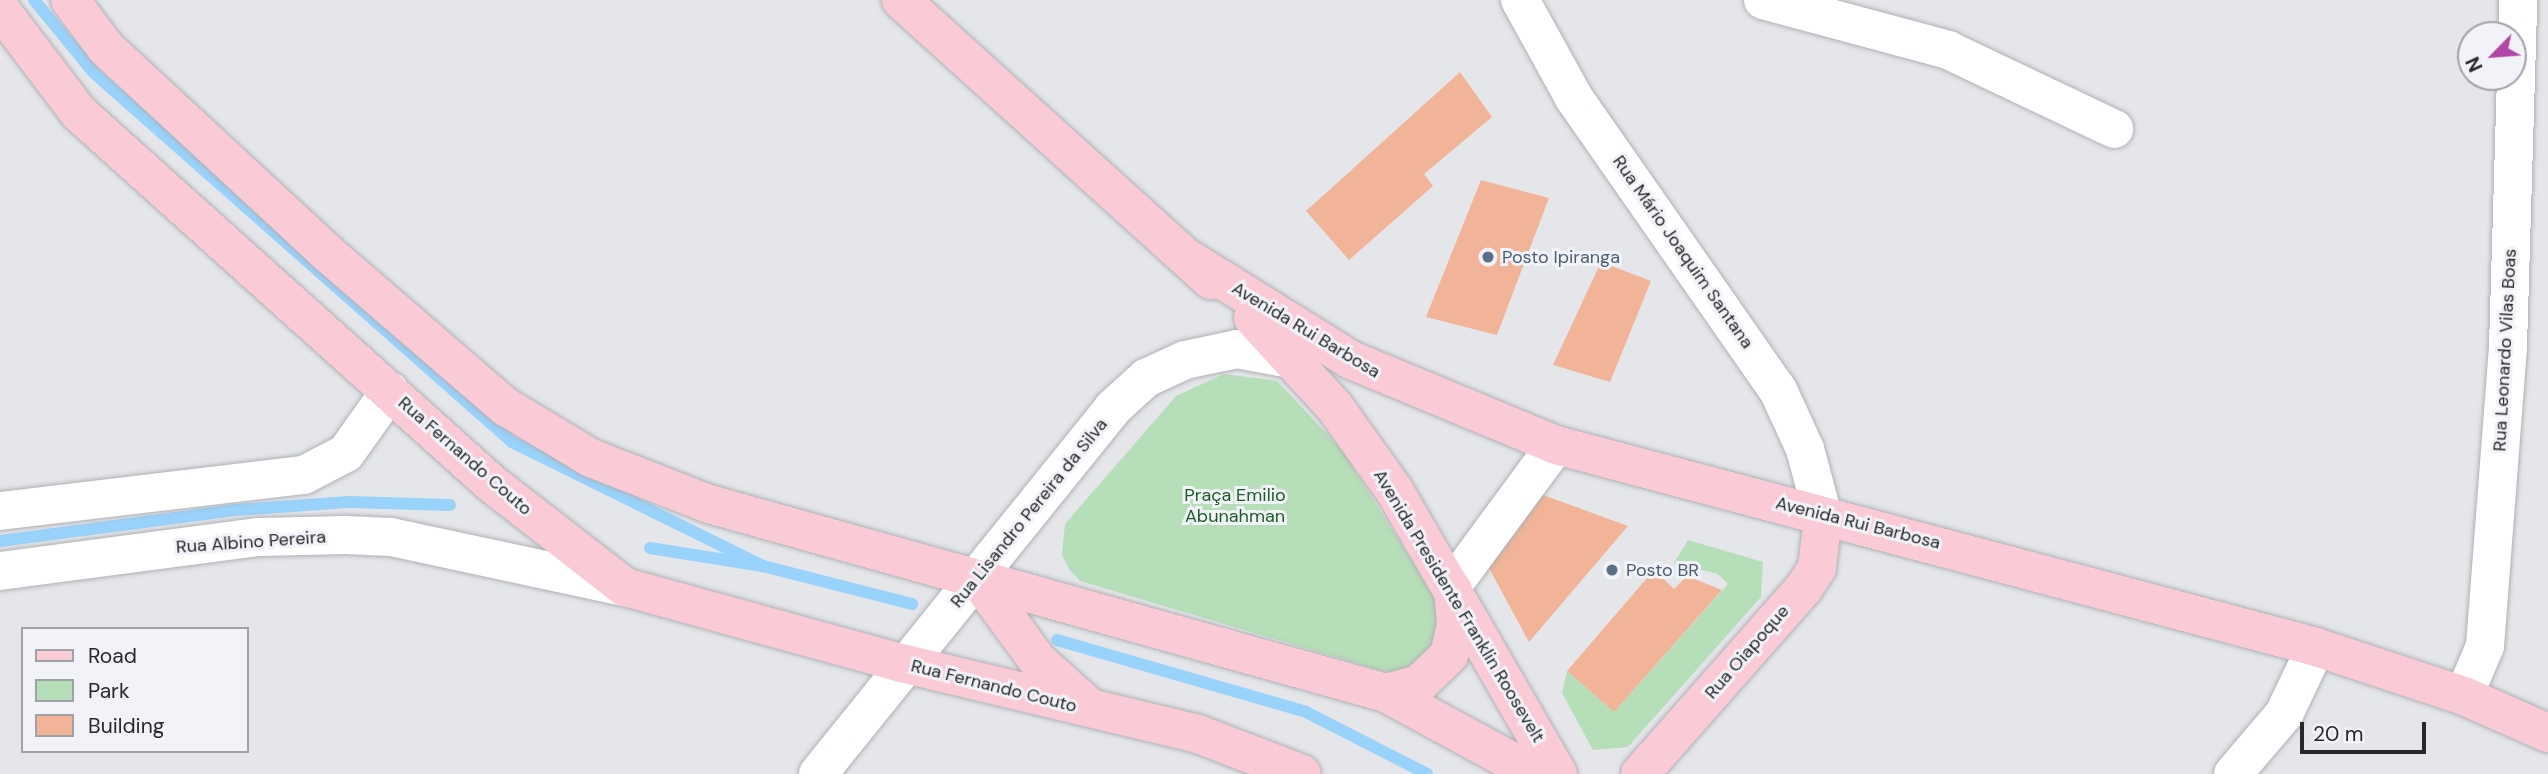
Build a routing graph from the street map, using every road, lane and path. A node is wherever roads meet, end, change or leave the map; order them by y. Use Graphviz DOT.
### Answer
graph roads {
  1 [pos="70,0"];
  2 [pos="901,0"];
  3 [pos="1520,0"];
  4 [pos="1763,0"];
  5 [pos="2518,0"];
  6 [pos="0,9"];
  7 [pos="2114,128"];
  8 [pos="1192,261"];
  9 [pos="1296,360"];
  10 [pos="390,391"];
  11 [pos="1334,406"];
  12 [pos="1556,445"];
  13 [pos="0,511"];
  14 [pos="1823,516"];
  15 [pos="0,571"];
  16 [pos="978,579"];
  17 [pos="1452,586"];
  18 [pos="625,587"];
  19 [pos="2316,647"];
  20 [pos="905,664"];
  21 [pos="1386,693"];
  22 [pos="2464,696"];
  23 [pos="1093,710"];
  24 [pos="2548,733"];
  25 [pos="1249,763"];
  26 [pos="818,774"];
  27 [pos="1302,774"];
  28 [pos="1535,774"];
  29 [pos="1558,774"];
  30 [pos="1640,774"];
  31 [pos="2234,774"];
  1 -- 16 [label="main road"];
  2 -- 8 [label="main road, Avenida Rui Barbosa"];
  3 -- 14 [label="street, Rua Mário Joaquim Santana"];
  4 -- 7 [label="street"];
  5 -- 22 [label="street, Rua Leonardo Vilas Boas"];
  6 -- 10 [label="main road, Rua Fernando Couto"];
  8 -- 9 [label="main road, Avenida Rui Barbosa"];
  8 -- 12 [label="main road, Avenida Rui Barbosa"];
  9 -- 11 [label="main road, Avenida Rui Barbosa"];
  9 -- 16 [label="street, Rua Lisandro Pereira da Silva"];
  10 -- 13 [label="street"];
  10 -- 18 [label="main road, Rua Fernando Couto"];
  11 -- 17 [label="main road, Avenida Presidente Franklin Roosevelt"];
  12 -- 14 [label="main road, Avenida Rui Barbosa"];
  12 -- 17 [label="street"];
  14 -- 19 [label="main road, Avenida Rui Barbosa"];
  14 -- 30 [label="main road, Rua Oiapoque"];
  15 -- 18 [label="street, Rua Albino Pereira"];
  16 -- 20 [label="street, Rua Lisandro Pereira da Silva"];
  16 -- 21 [label="main road"];
  16 -- 23 [label="main road"];
  17 -- 21 [label="main road"];
  17 -- 29 [label="main road, Avenida Presidente Franklin Roosevelt"];
  18 -- 20 [label="main road, Rua Fernando Couto"];
  19 -- 22 [label="main road, Avenida Rui Barbosa"];
  19 -- 31 [label="street"];
  20 -- 23 [label="main road, Rua Fernando Couto"];
  20 -- 26 [label="street, Rua Lisandro Pereira da Silva"];
  21 -- 28 [label="main road"];
  22 -- 24 [label="main road, Avenida Rui Barbosa"];
  23 -- 25 [label="main road"];
  25 -- 27 [label="main road"];
}
